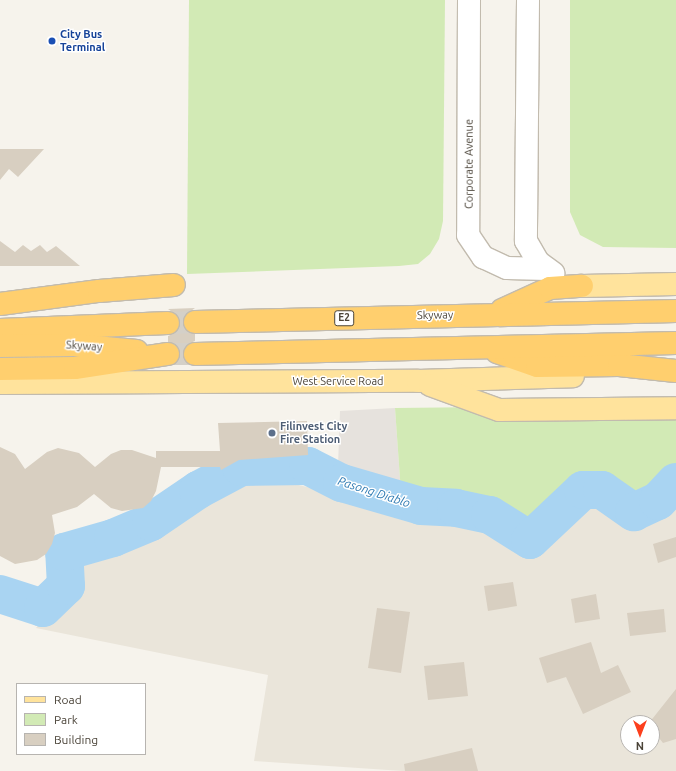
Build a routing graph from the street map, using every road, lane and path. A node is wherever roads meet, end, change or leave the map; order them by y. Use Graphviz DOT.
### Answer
graph roads {
  1 [pos="469,0"];
  2 [pos="528,0"];
  3 [pos="547,270"];
  4 [pos="676,284"];
  5 [pos="174,285"];
  6 [pos="582,286"];
  7 [pos="0,304"];
  8 [pos="676,311"];
  9 [pos="493,314"];
  10 [pos="195,322"];
  11 [pos="168,324"];
  12 [pos="0,330"];
  13 [pos="75,337"];
  14 [pos="676,343"];
  15 [pos="0,346"];
  16 [pos="483,347"];
  17 [pos="195,354"];
  18 [pos="0,369"];
  19 [pos="676,372"];
  20 [pos="418,381"];
  21 [pos="0,383"];
  22 [pos="676,408"];
  1 -- 3 [label="street, Corporate Avenue"];
  2 -- 3 [label="street, Corporate Avenue"];
  3 -- 6 [label="street, Corporate Avenue"];
  4 -- 6 [label="main road"];
  5 -- 7 [label="highway"];
  6 -- 9 [label="highway, E2"];
  8 -- 9 [label="highway, Skyway / E2"];
  9 -- 10 [label="highway, Skyway / E2"];
  11 -- 13 [label="highway, Skyway"];
  12 -- 13 [label="highway, Skyway"];
  13 -- 15 [label="highway, Skyway"];
  13 -- 18 [label="highway, Skyway"];
  14 -- 16 [label="highway"];
  16 -- 17 [label="highway"];
  16 -- 19 [label="highway"];
  19 -- 20 [label="main road, West Service Road"];
  20 -- 21 [label="main road, West Service Road"];
  20 -- 22 [label="main road"];
}
